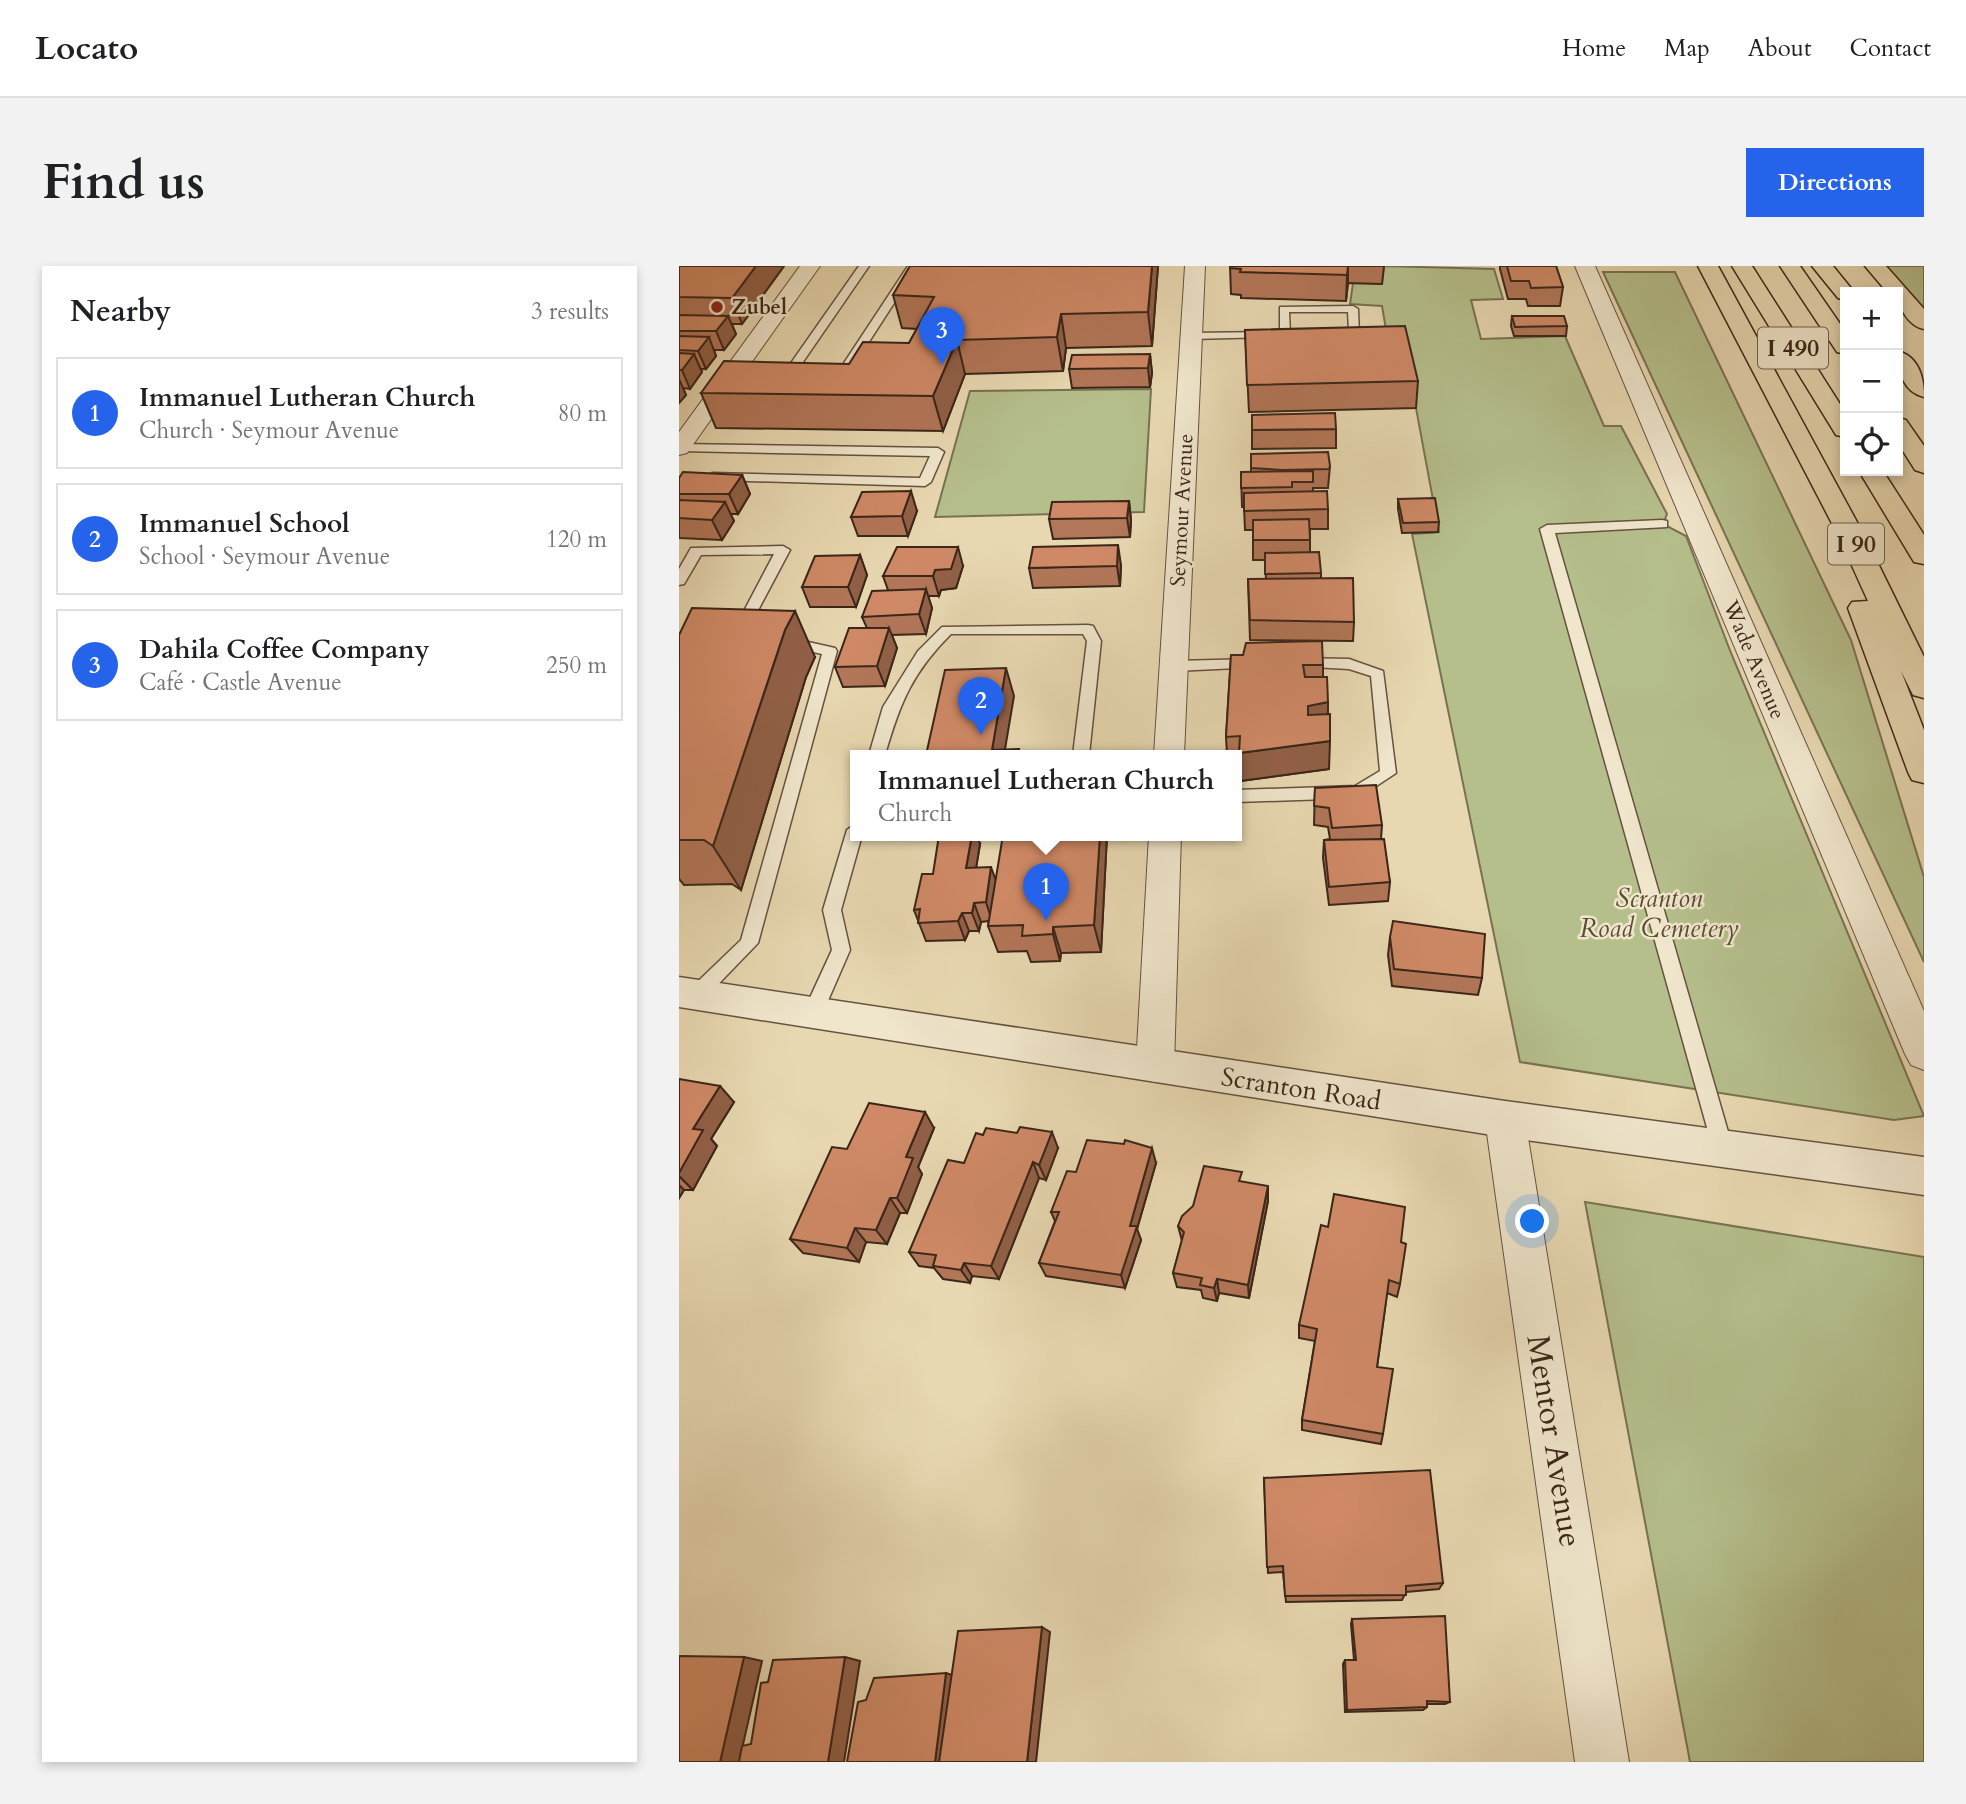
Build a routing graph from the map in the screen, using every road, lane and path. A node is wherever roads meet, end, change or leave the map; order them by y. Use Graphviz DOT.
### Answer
graph roads {
  1 [pos="810,266"];
  2 [pos="864,266"];
  3 [pos="913,266"];
  4 [pos="1195,266"];
  5 [pos="1585,266"];
  6 [pos="1708,266"];
  7 [pos="1742,266"];
  8 [pos="1790,266"];
  9 [pos="1822,266"];
  10 [pos="1875,266"];
  11 [pos="1894,287"];
  12 [pos="1840,289"];
  13 [pos="1903,298"];
  14 [pos="1924,323"];
  15 [pos="1320,334"];
  16 [pos="1191,336"];
  17 [pos="1840,340"];
  18 [pos="1903,364"];
  19 [pos="844,369"];
  20 [pos="790,373"];
  21 [pos="1924,390"];
  22 [pos="1782,404"];
  23 [pos="1840,421"];
  24 [pos="1903,433"];
  25 [pos="680,447"];
  26 [pos="1924,465"];
  27 [pos="696,476"];
  28 [pos="1874,476"];
  29 [pos="1662,524"];
  30 [pos="1924,556"];
  31 [pos="679,581"];
  32 [pos="1175,666"];
  33 [pos="1924,688"];
  34 [pos="878,750"];
  35 [pos="1082,750"];
  36 [pos="1169,750"];
  37 [pos="1924,772"];
  38 [pos="1242,796"];
  39 [pos="852,841"];
  40 [pos="1165,841"];
  41 [pos="687,993"];
  42 [pos="813,1013"];
  43 [pos="1924,1054"];
  44 [pos="1155,1066"];
  45 [pos="1505,1119"];
  46 [pos="1723,1149"];
  47 [pos="1924,1176"];
  48 [pos="1602,1762"];
  1 -- 25 [label="street"];
  2 -- 20 [label="lane"];
  3 -- 19 [label="lane"];
  4 -- 16 [label="street, Seymour Avenue"];
  5 -- 43 [label="street, Wade Avenue"];
  6 -- 22 [label="highway, I 90"];
  7 -- 23 [label="highway, I 490"];
  8 -- 17 [label="highway, I 490"];
  9 -- 12 [label="highway"];
  10 -- 11 [label="highway"];
  13 -- 14 [label="highway"];
  15 -- 16 [label="lane"];
  16 -- 32 [label="street, Seymour Avenue"];
  18 -- 21 [label="highway"];
  22 -- 33 [label="highway, I 90"];
  22 -- 37 [label="highway"];
  24 -- 26 [label="highway"];
  25 -- 27 [label="lane"];
  28 -- 30 [label="highway"];
  29 -- 46 [label="lane"];
  31 -- 41 [label="lane"];
  32 -- 36 [label="street, Seymour Avenue"];
  32 -- 38 [label="lane"];
  34 -- 35 [label="lane"];
  39 -- 42 [label="lane"];
  40 -- 44 [label="street"];
  41 -- 42 [label="street, Scranton Road"];
  42 -- 44 [label="street, Scranton Road"];
  44 -- 45 [label="street, Scranton Road"];
  45 -- 46 [label="street, Scranton Road"];
  45 -- 48 [label="street, Mentor Avenue"];
  46 -- 47 [label="street, Scranton Road"];
}
